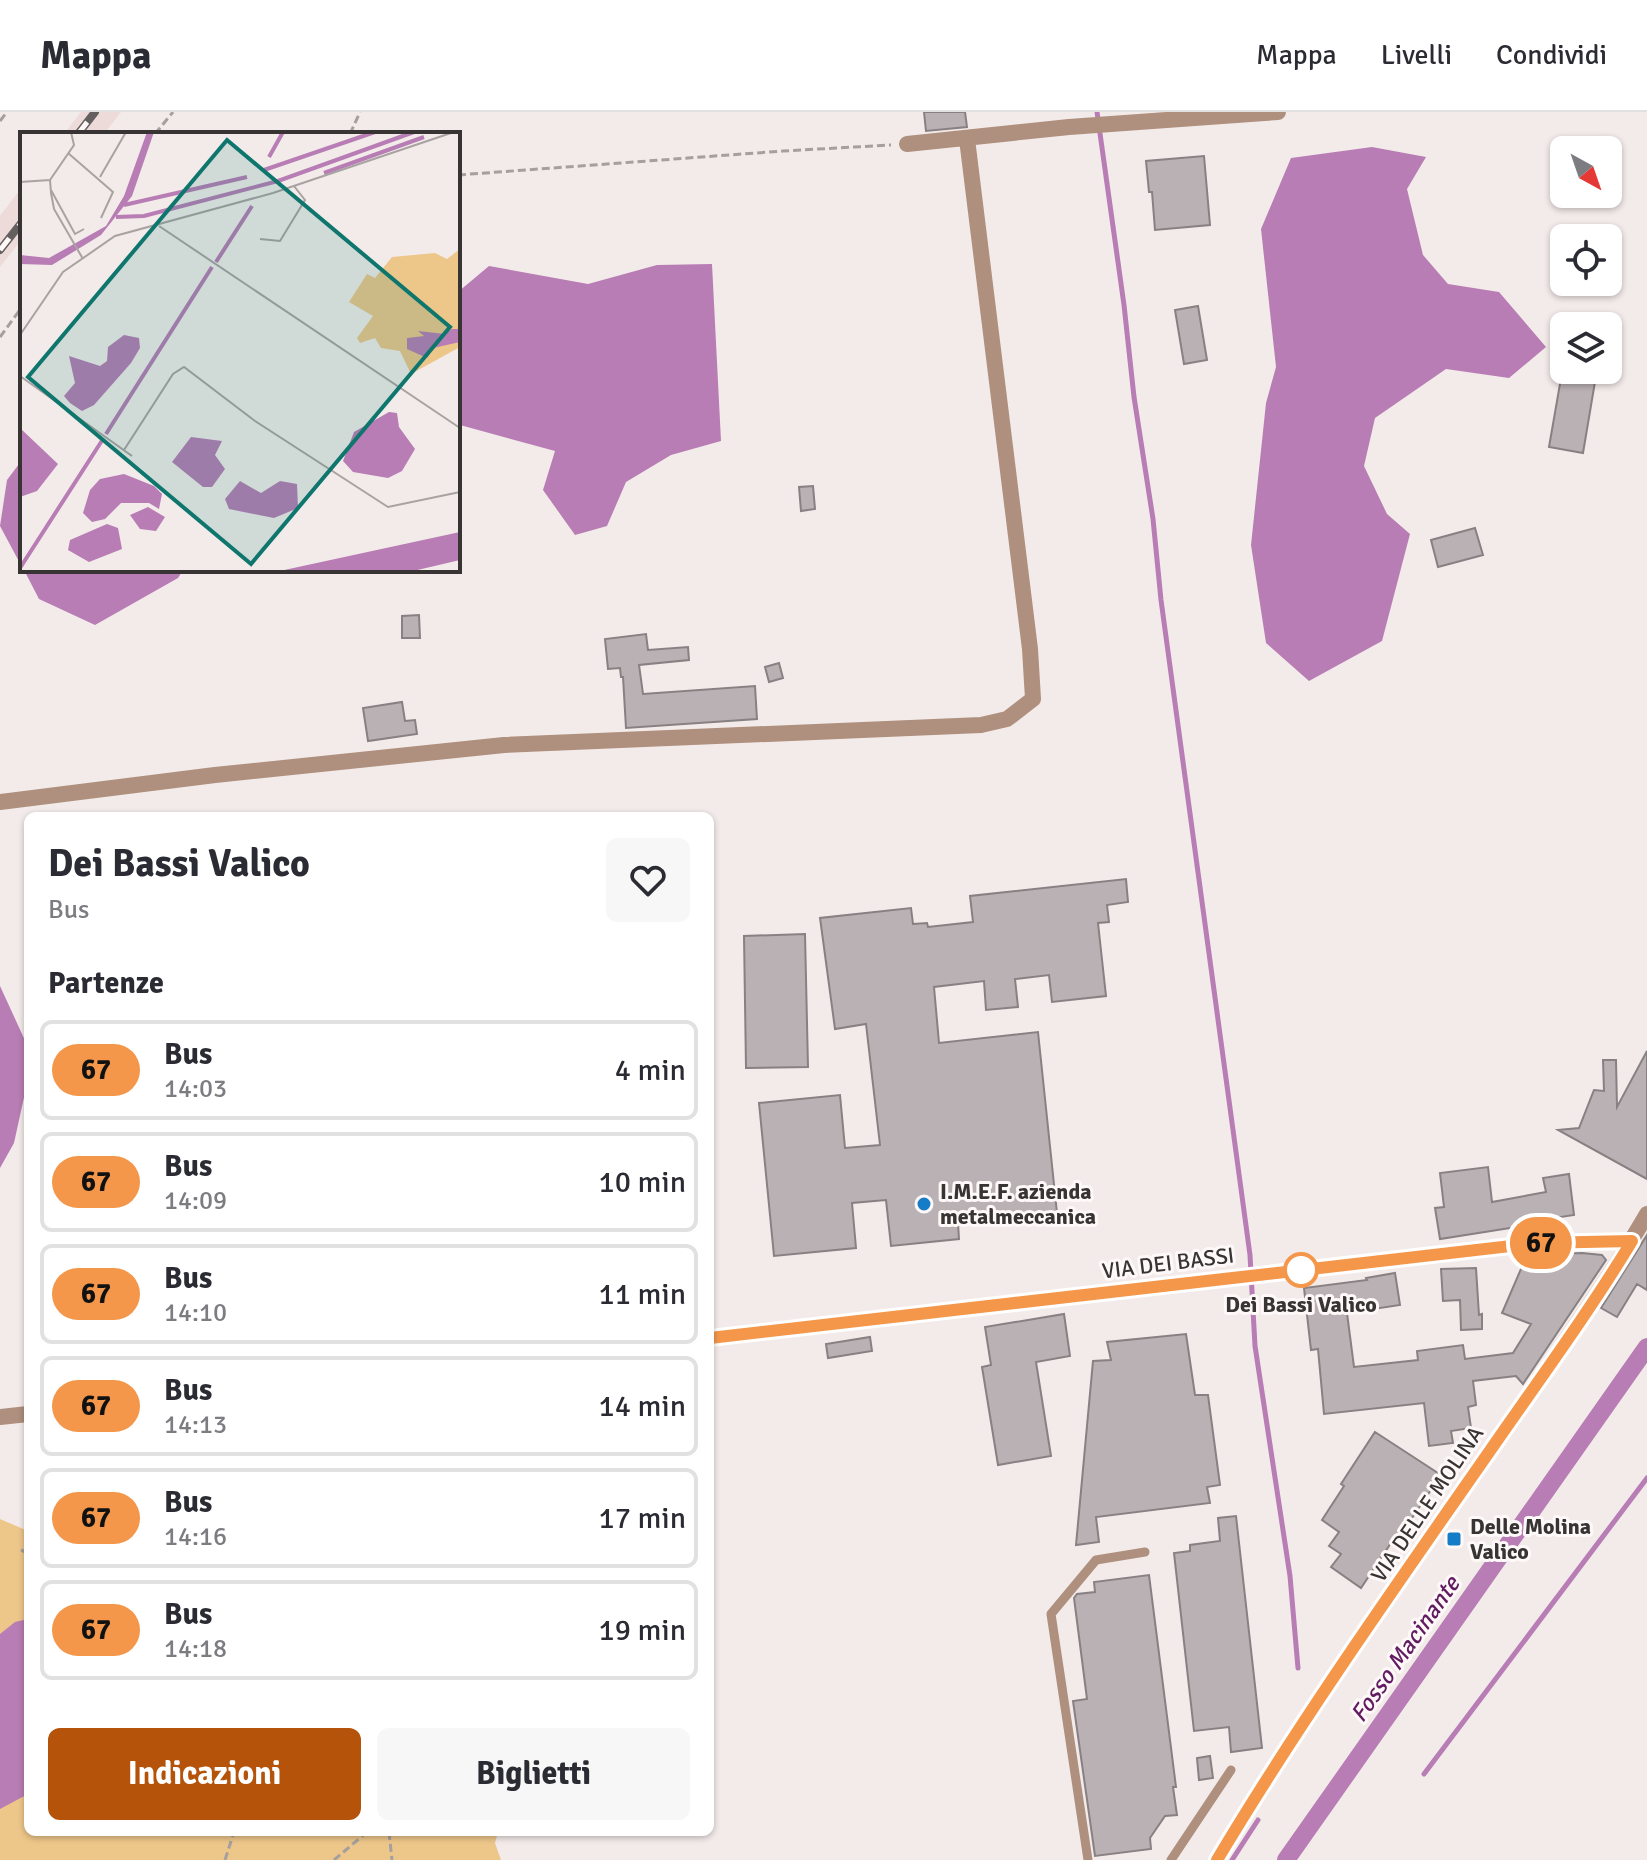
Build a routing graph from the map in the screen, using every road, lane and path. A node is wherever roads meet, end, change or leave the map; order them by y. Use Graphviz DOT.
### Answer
graph roads {
  1 [pos="7,112"];
  2 [pos="173,112"];
  3 [pos="360,112"];
  4 [pos="1278,112"];
  5 [pos="0,121"];
  6 [pos="157,132"];
  7 [pos="351,132"];
  8 [pos="967,139"];
  9 [pos="907,144"];
  10 [pos="460,175"];
  11 [pos="20,310"];
  12 [pos="0,337"];
  13 [pos="0,802"];
  14 [pos="1647,1214"];
  15 [pos="1632,1241"];
  16 [pos="714,1338"];
  17 [pos="24,1414"];
  18 [pos="0,1417"];
  19 [pos="21,1550"];
  20 [pos="24,1551"];
  21 [pos="1145,1552"];
  22 [pos="1231,1770"];
  23 [pos="233,1836"];
  24 [pos="362,1836"];
  25 [pos="389,1836"];
  26 [pos="225,1860"];
  27 [pos="334,1860"];
  28 [pos="392,1860"];
  29 [pos="1088,1860"];
  30 [pos="1171,1860"];
  31 [pos="1217,1860"];
  1 -- 5 [label="path"];
  2 -- 6 [label="path"];
  3 -- 7 [label="path"];
  4 -- 8 [label="street"];
  8 -- 9 [label="street"];
  8 -- 13 [label="street"];
  9 -- 10 [label="path"];
  11 -- 12 [label="path"];
  14 -- 15 [label="street, VIA DELLE MOLINA"];
  15 -- 16 [label="street, VIA DEI BASSI"];
  15 -- 31 [label="street, VIA DELLE MOLINA"];
  17 -- 18 [label="street"];
  19 -- 20 [label="path"];
  21 -- 29 [label="lane"];
  22 -- 30 [label="lane"];
  23 -- 26 [label="path"];
  24 -- 27 [label="path"];
  25 -- 28 [label="path"];
}
